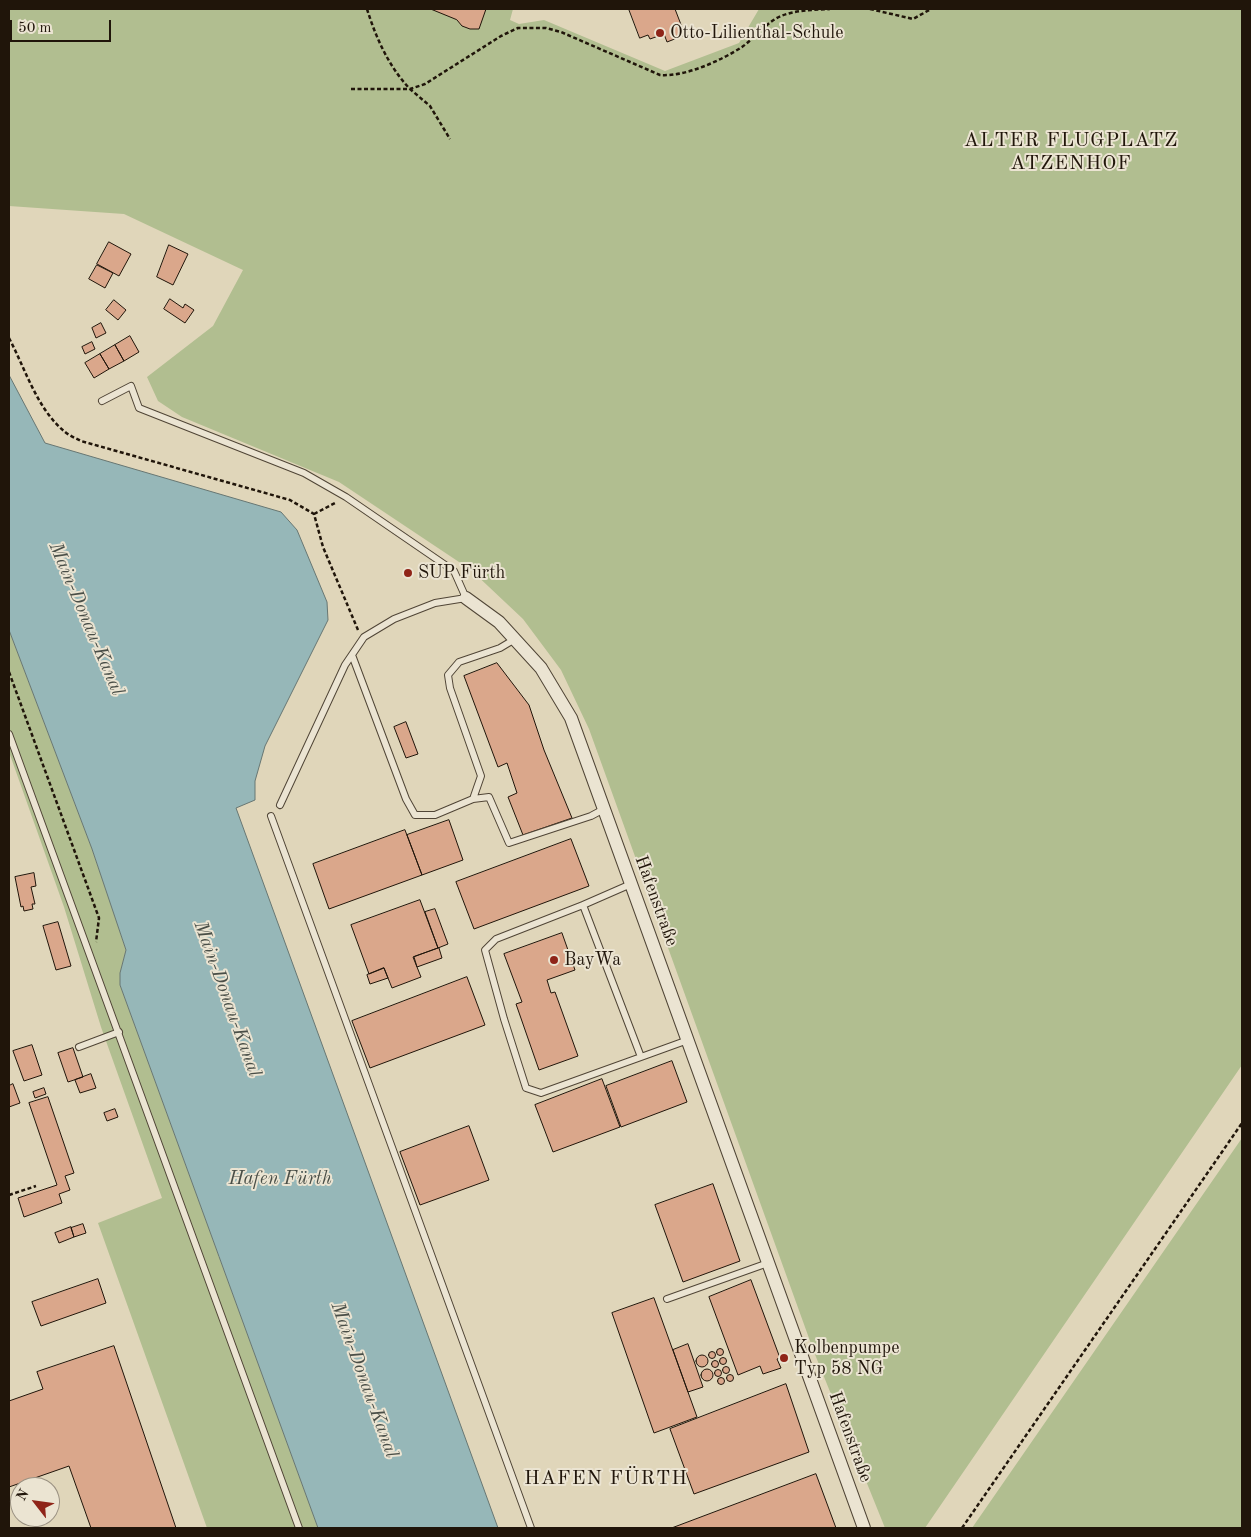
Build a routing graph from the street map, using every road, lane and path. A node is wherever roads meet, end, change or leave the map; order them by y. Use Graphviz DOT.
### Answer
graph roads {
  1 [pos="367,9"];
  2 [pos="830,9"];
  3 [pos="870,9"];
  4 [pos="931,9"];
  5 [pos="351,89"];
  6 [pos="410,89"];
  7 [pos="450,139"];
  8 [pos="9,338"];
  9 [pos="102,401"];
  10 [pos="346,497"];
  11 [pos="314,514"];
  12 [pos="466,598"];
  13 [pos="364,637"];
  14 [pos="515,639"];
  15 [pos="352,655"];
  16 [pos="9,672"];
  17 [pos="9,734"];
  18 [pos="474,798"];
  19 [pos="280,805"];
  20 [pos="604,809"];
  21 [pos="271,816"];
  22 [pos="631,884"];
  23 [pos="582,905"];
  24 [pos="95,964"];
  25 [pos="119,1032"];
  26 [pos="688,1040"];
  27 [pos="80,1047"];
  28 [pos="641,1057"];
  29 [pos="1242,1123"];
  30 [pos="36,1186"];
  31 [pos="9,1195"];
  32 [pos="768,1263"];
  33 [pos="667,1299"];
  34 [pos="298,1528"];
  35 [pos="531,1528"];
  36 [pos="864,1528"];
  37 [pos="962,1528"];
  1 -- 6 [label="path"];
  2 -- 6 [label="path"];
  3 -- 4 [label="path"];
  5 -- 6 [label="path"];
  6 -- 7 [label="path"];
  8 -- 11 [label="path"];
  9 -- 10 [label="lane"];
  10 -- 11 [label="path"];
  10 -- 12 [label="lane"];
  11 -- 13 [label="path"];
  12 -- 13 [label="lane"];
  12 -- 14 [label="street, Hafenstraße"];
  13 -- 15 [label="lane"];
  14 -- 18 [label="lane"];
  14 -- 20 [label="street, Hafenstraße"];
  15 -- 18 [label="lane"];
  15 -- 19 [label="lane"];
  16 -- 24 [label="path"];
  17 -- 24 [label="lane"];
  18 -- 20 [label="lane"];
  20 -- 22 [label="street, Hafenstraße"];
  21 -- 35 [label="lane"];
  22 -- 23 [label="lane"];
  22 -- 26 [label="street, Hafenstraße"];
  23 -- 28 [label="lane"];
  23 -- 28 [label="lane"];
  24 -- 25 [label="lane"];
  25 -- 27 [label="lane"];
  25 -- 34 [label="lane"];
  26 -- 28 [label="lane"];
  26 -- 32 [label="street, Hafenstraße"];
  29 -- 37 [label="path"];
  30 -- 31 [label="path"];
  32 -- 33 [label="lane"];
  32 -- 36 [label="street, Hafenstraße"];
}
